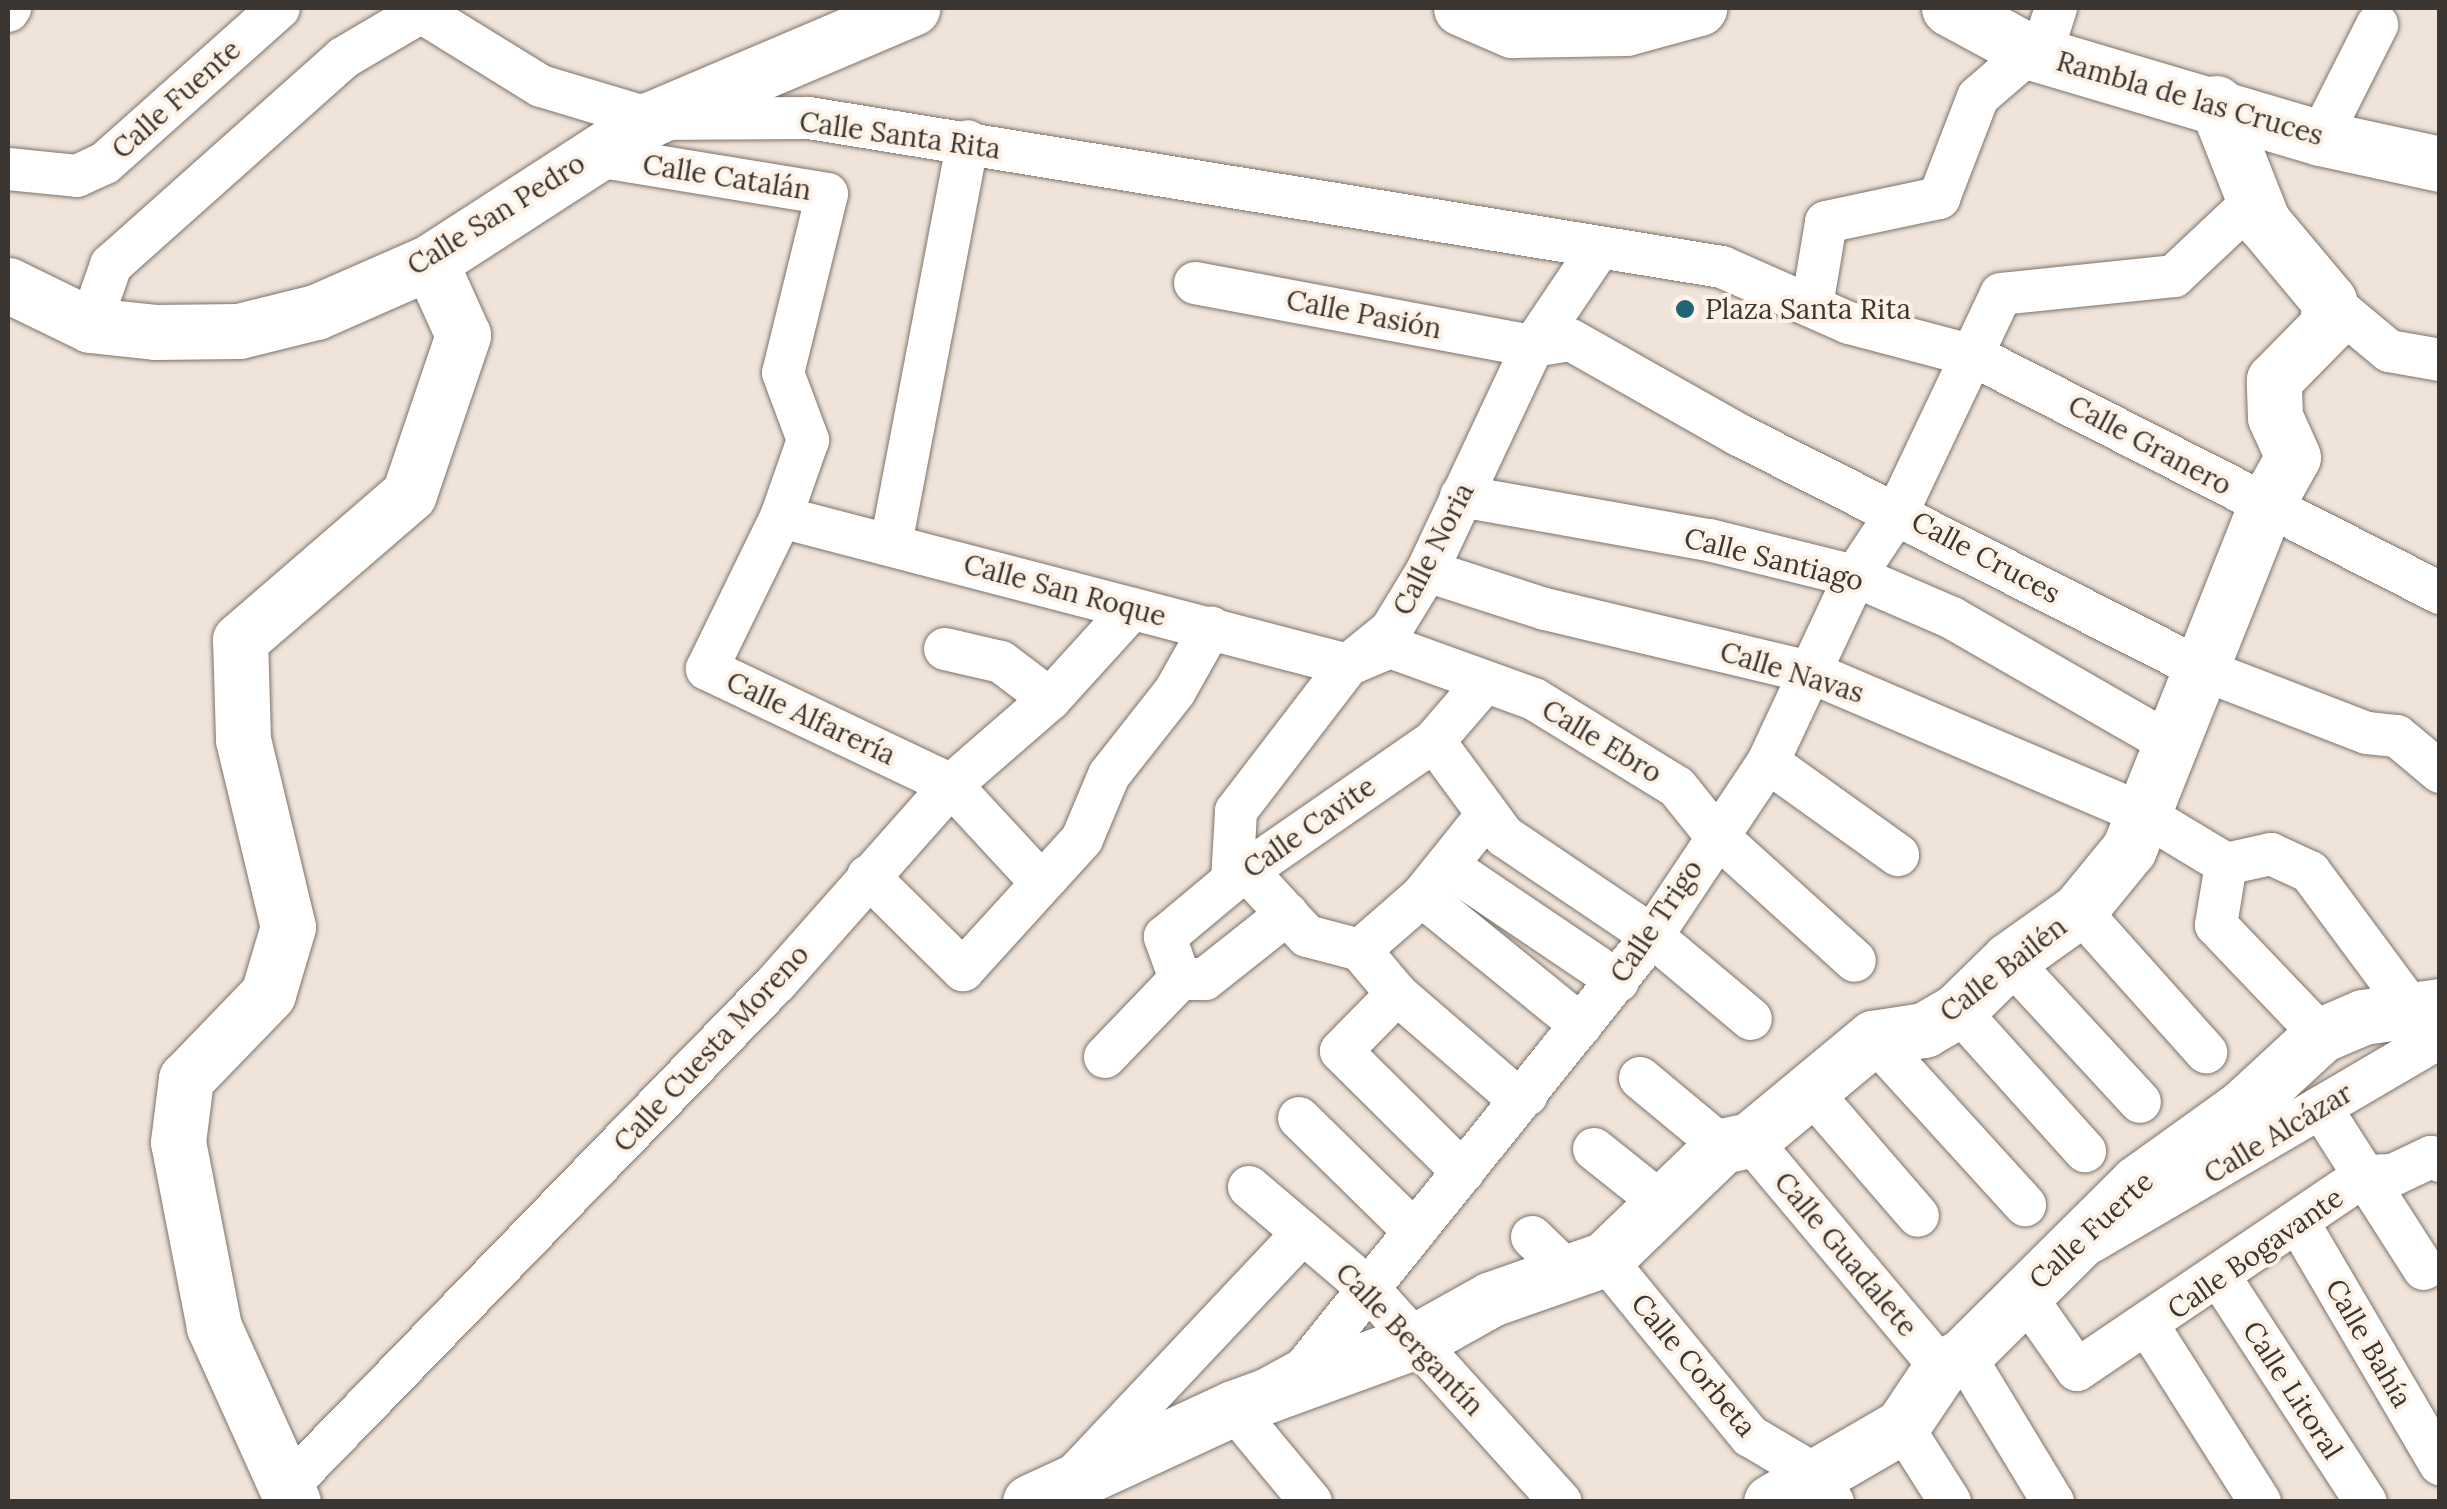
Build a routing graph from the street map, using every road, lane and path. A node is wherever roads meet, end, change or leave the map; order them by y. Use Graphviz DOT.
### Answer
graph roads {
  1 [pos="278,8"];
  2 [pos="912,8"];
  3 [pos="1461,8"];
  4 [pos="1699,8"];
  5 [pos="1949,8"];
  6 [pos="2377,25"];
  7 [pos="2042,38"];
  8 [pos="2216,103"];
  9 [pos="652,119"];
  10 [pos="2320,138"];
  11 [pos="968,142"];
  12 [pos="590,155"];
  13 [pos="2440,164"];
  14 [pos="8,169"];
  15 [pos="2255,200"];
  16 [pos="1597,251"];
  17 [pos="430,262"];
  18 [pos="1195,283"];
  19 [pos="8,285"];
  20 [pos="2328,301"];
  21 [pos="1831,315"];
  22 [pos="90,325"];
  23 [pos="1534,346"];
  24 [pos="1974,356"];
  25 [pos="2440,360"];
  26 [pos="1461,496"];
  27 [pos="2265,507"];
  28 [pos="1898,512"];
  29 [pos="782,517"];
  30 [pos="891,544"];
  31 [pos="1427,571"];
  32 [pos="1855,576"];
  33 [pos="2440,594"];
  34 [pos="1132,610"];
  35 [pos="1212,627"];
  36 [pos="946,648"];
  37 [pos="1348,665"];
  38 [pos="2201,669"];
  39 [pos="1810,672"];
  40 [pos="1483,684"];
  41 [pos="1050,699"];
  42 [pos="1434,741"];
  43 [pos="2169,743"];
  44 [pos="1768,762"];
  45 [pos="2439,771"];
  46 [pos="951,785"];
  47 [pos="2143,814"];
  48 [pos="1486,816"];
  49 [pos="1714,834"];
  50 [pos="1898,856"];
  51 [pos="2226,864"];
  52 [pos="868,876"];
  53 [pos="1240,876"];
  54 [pos="1039,880"];
  55 [pos="1436,882"];
  56 [pos="2079,910"];
  57 [pos="1287,914"];
  58 [pos="1652,936"];
  59 [pos="1360,950"];
  60 [pos="2009,960"];
  61 [pos="1855,961"];
  62 [pos="1180,979"];
  63 [pos="1618,981"];
  64 [pos="1397,994"];
  65 [pos="1958,1010"];
  66 [pos="1751,1019"];
  67 [pos="1581,1025"];
  68 [pos="2431,1031"];
  69 [pos="2320,1036"];
  70 [pos="1873,1038"];
  71 [pos="2206,1052"];
  72 [pos="1105,1057"];
  73 [pos="1640,1078"];
  74 [pos="1812,1093"];
  75 [pos="1528,1094"];
  76 [pos="2140,1102"];
  77 [pos="2321,1108"];
  78 [pos="1299,1118"];
  79 [pos="1736,1143"];
  80 [pos="1594,1149"];
  81 [pos="2084,1151"];
  82 [pos="2440,1161"];
  83 [pos="1463,1172"];
  84 [pos="2364,1176"];
  85 [pos="1250,1187"];
  86 [pos="1662,1204"];
  87 [pos="2026,1205"];
  88 [pos="1918,1216"];
  89 [pos="2298,1222"];
  90 [pos="1413,1230"];
  91 [pos="1304,1232"];
  92 [pos="2063,1254"];
  93 [pos="1569,1256"];
  94 [pos="2424,1269"];
  95 [pos="2220,1278"];
  96 [pos="1368,1288"];
  97 [pos="2022,1293"];
  98 [pos="2149,1327"];
  99 [pos="1416,1341"];
  100 [pos="1952,1361"];
  101 [pos="1234,1408"];
  102 [pos="1902,1426"];
  103 [pos="2440,1464"];
  104 [pos="1806,1492"];
  105 [pos="291,1494"];
  106 [pos="1055,1497"];
  107 [pos="1311,1502"];
  108 [pos="1560,1502"];
  109 [pos="1950,1502"];
  110 [pos="2053,1502"];
  111 [pos="2260,1502"];
  112 [pos="2366,1502"];
  1 -- 14 [label="street, Calle Fuente"];
  2 -- 9 [label="street, Calle San Pedro"];
  3 -- 4 [label="street"];
  5 -- 7 [label="street, Rambla de las Cruces"];
  6 -- 10 [label="street"];
  7 -- 8 [label="street, Rambla de las Cruces"];
  7 -- 21 [label="street"];
  8 -- 10 [label="street, Rambla de las Cruces"];
  8 -- 15 [label="street"];
  9 -- 11 [label="street, Calle Santa Rita"];
  9 -- 12 [label="street, Calle San Pedro"];
  9 -- 22 [label="street, Calle Santa Rita"];
  10 -- 13 [label="street, Rambla de las Cruces"];
  11 -- 16 [label="street, Calle Santa Rita"];
  11 -- 30 [label="street"];
  12 -- 17 [label="street, Calle San Pedro"];
  12 -- 29 [label="street, Calle Catalán"];
  15 -- 20 [label="street"];
  15 -- 24 [label="street, Calle Trigo"];
  16 -- 21 [label="street, Calle Santa Rita"];
  16 -- 23 [label="street, Calle Noria"];
  17 -- 22 [label="street, Calle San Pedro"];
  17 -- 105 [label="street"];
  18 -- 23 [label="street, Calle Pasión"];
  19 -- 22 [label="street, Calle San Pedro"];
  20 -- 25 [label="street"];
  20 -- 27 [label="street, Calle Bailén"];
  21 -- 24 [label="street, Calle Granero"];
  23 -- 26 [label="street, Calle Noria"];
  23 -- 28 [label="street, Calle Cruces"];
  24 -- 27 [label="street, Calle Granero"];
  24 -- 28 [label="street, Calle Trigo"];
  26 -- 31 [label="street, Calle Noria"];
  26 -- 32 [label="street, Calle Santiago"];
  27 -- 33 [label="street, Calle Granero"];
  27 -- 38 [label="street, Calle Bailén"];
  28 -- 32 [label="street, Calle Trigo"];
  28 -- 38 [label="street, Calle Cruces"];
  29 -- 30 [label="street, Calle San Roque"];
  29 -- 46 [label="street, Calle Alfarería"];
  30 -- 34 [label="street, Calle San Roque"];
  31 -- 37 [label="street, Calle Noria"];
  31 -- 39 [label="street, Calle Navas"];
  32 -- 39 [label="street, Calle Trigo"];
  32 -- 43 [label="street, Calle Santiago"];
  34 -- 35 [label="street, Calle San Roque"];
  34 -- 41 [label="street, Calle Cuesta Moreno"];
  35 -- 37 [label="street, Calle San Roque"];
  35 -- 54 [label="street"];
  36 -- 41 [label="street"];
  37 -- 40 [label="street, Calle Ebro"];
  37 -- 53 [label="street, Calle Noria"];
  38 -- 43 [label="street, Calle Bailén"];
  38 -- 45 [label="street, Calle Cruces"];
  39 -- 44 [label="street, Calle Trigo"];
  39 -- 47 [label="street, Calle Navas"];
  40 -- 42 [label="street, Calle Cavite"];
  40 -- 49 [label="street, Calle Ebro"];
  41 -- 46 [label="street, Calle Cuesta Moreno"];
  42 -- 48 [label="street"];
  42 -- 53 [label="street, Calle Cavite"];
  43 -- 47 [label="street, Calle Bailén"];
  44 -- 49 [label="street, Calle Trigo"];
  44 -- 50 [label="street"];
  46 -- 52 [label="street, Calle Cuesta Moreno"];
  46 -- 54 [label="street, Calle Alfarería"];
  47 -- 51 [label="street, Calle Navas"];
  47 -- 56 [label="street, Calle Bailén"];
  48 -- 55 [label="street"];
  48 -- 58 [label="street"];
  49 -- 58 [label="street, Calle Trigo"];
  49 -- 61 [label="street, Calle Ebro"];
  51 -- 68 [label="street"];
  51 -- 69 [label="street"];
  52 -- 54 [label="street"];
  52 -- 105 [label="street, Calle Cuesta Moreno"];
  53 -- 57 [label="street"];
  53 -- 62 [label="street, Calle Cavite"];
  55 -- 59 [label="street"];
  55 -- 63 [label="street"];
  55 -- 67 [label="street"];
  56 -- 60 [label="street, Calle Bailén"];
  56 -- 71 [label="street"];
  57 -- 59 [label="street"];
  57 -- 62 [label="street"];
  58 -- 63 [label="street, Calle Trigo"];
  58 -- 66 [label="street"];
  59 -- 64 [label="street"];
  60 -- 65 [label="street, Calle Bailén"];
  60 -- 76 [label="street"];
  62 -- 72 [label="street"];
  63 -- 67 [label="street, Calle Trigo"];
  64 -- 75 [label="street"];
  64 -- 83 [label="street"];
  65 -- 70 [label="street, Calle Bailén"];
  65 -- 81 [label="street"];
  67 -- 75 [label="street, Calle Trigo"];
  68 -- 69 [label="street, Calle Fuerte"];
  68 -- 77 [label="street, Calle Alcázar"];
  69 -- 92 [label="street, Calle Fuerte"];
  70 -- 74 [label="street"];
  70 -- 87 [label="street"];
  73 -- 79 [label="street, Calle Guadalete"];
  74 -- 79 [label="street"];
  74 -- 88 [label="street"];
  75 -- 83 [label="street, Calle Trigo"];
  77 -- 84 [label="street"];
  77 -- 92 [label="street, Calle Alcázar"];
  78 -- 90 [label="street"];
  79 -- 86 [label="street"];
  79 -- 100 [label="street, Calle Guadalete"];
  80 -- 86 [label="street"];
  82 -- 84 [label="street, Calle Bogavante"];
  83 -- 90 [label="street, Calle Trigo"];
  84 -- 89 [label="street, Calle Bogavante"];
  84 -- 94 [label="street"];
  85 -- 91 [label="street, Calle Bergantín"];
  86 -- 93 [label="street"];
  89 -- 95 [label="street, Calle Bogavante"];
  89 -- 103 [label="street, Calle Bahía"];
  90 -- 96 [label="street, Calle Trigo"];
  91 -- 96 [label="street, Calle Bergantín"];
  91 -- 106 [label="street"];
  92 -- 97 [label="street, Calle Fuerte"];
  93 -- 99 [label="street"];
  93 -- 104 [label="street, Calle Corbeta"];
  95 -- 98 [label="street, Calle Bogavante"];
  95 -- 112 [label="street, Calle Litoral"];
  96 -- 99 [label="street, Calle Bergantín"];
  96 -- 101 [label="street, Calle Trigo"];
  97 -- 98 [label="street, Calle Bogavante"];
  97 -- 100 [label="street, Calle Fuerte"];
  98 -- 111 [label="street"];
  99 -- 101 [label="street"];
  99 -- 108 [label="street, Calle Bergantín"];
  100 -- 102 [label="street, Calle Fuerte"];
  100 -- 110 [label="street, Calle Guadalete"];
  101 -- 106 [label="street"];
  101 -- 107 [label="street"];
  102 -- 104 [label="street, Calle Fuerte"];
  102 -- 109 [label="street"];
}
